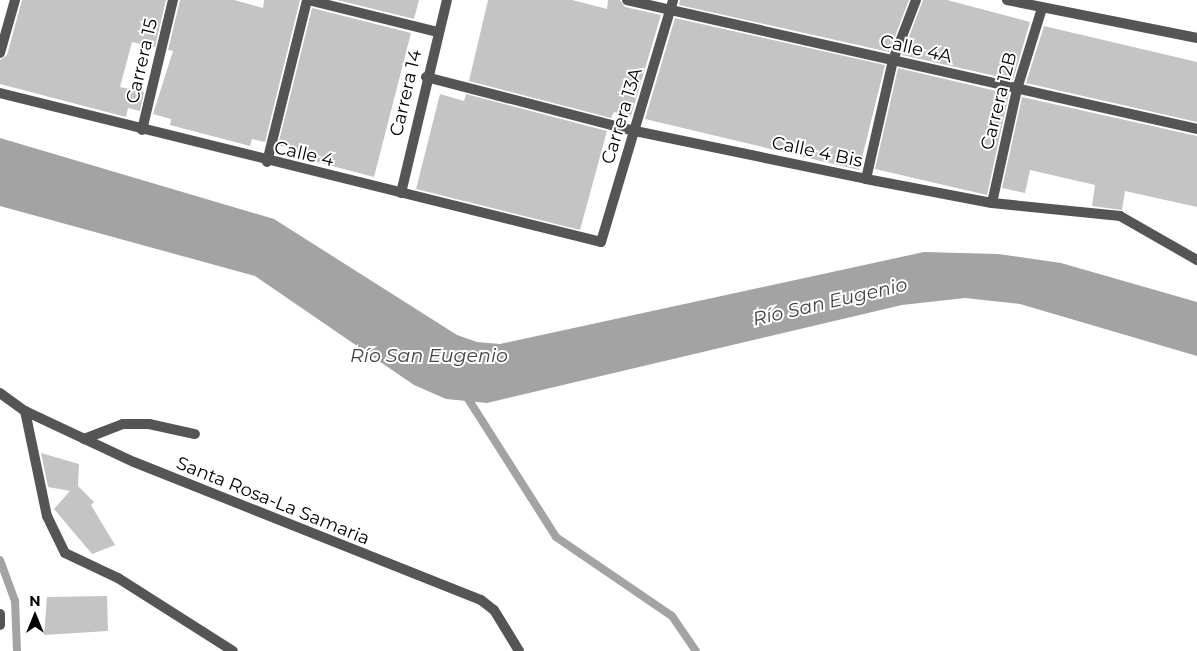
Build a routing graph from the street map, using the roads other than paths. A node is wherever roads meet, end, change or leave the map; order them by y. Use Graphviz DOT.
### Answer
graph roads {
  1 [pos="15,0"];
  2 [pos="173,0"];
  3 [pos="307,0"];
  4 [pos="447,0"];
  5 [pos="627,0"];
  6 [pos="916,0"];
  7 [pos="1007,0"];
  8 [pos="672,5"];
  9 [pos="1042,8"];
  10 [pos="437,32"];
  11 [pos="1197,38"];
  12 [pos="0,53"];
  13 [pos="893,60"];
  14 [pos="426,77"];
  15 [pos="1017,89"];
  16 [pos="0,93"];
  17 [pos="1197,129"];
  18 [pos="142,130"];
  19 [pos="635,131"];
  20 [pos="267,162"];
  21 [pos="866,179"];
  22 [pos="401,193"];
  23 [pos="992,203"];
  24 [pos="601,242"];
  25 [pos="1197,258"];
  26 [pos="0,393"];
  27 [pos="24,410"];
  28 [pos="195,434"];
  29 [pos="84,439"];
  30 [pos="0,614"];
  31 [pos="0,625"];
  32 [pos="232,651"];
  33 [pos="519,651"];
  1 -- 12 [label="street"];
  2 -- 18 [label="street, Carrera 15"];
  3 -- 10 [label="street"];
  3 -- 20 [label="street"];
  4 -- 10 [label="street, Carrera 14"];
  5 -- 8 [label="street, Calle 4A"];
  6 -- 13 [label="street"];
  7 -- 9 [label="street"];
  8 -- 13 [label="street, Calle 4A"];
  8 -- 19 [label="street, Carrera 13A"];
  9 -- 11 [label="street"];
  9 -- 15 [label="street, Carrera 12B"];
  10 -- 14 [label="street, Carrera 14"];
  13 -- 15 [label="street, Calle 4A"];
  13 -- 21 [label="street"];
  14 -- 19 [label="street, Calle 4 Bis"];
  14 -- 22 [label="street, Carrera 14"];
  15 -- 17 [label="street, Calle 4A"];
  15 -- 23 [label="street, Carrera 12B"];
  16 -- 18 [label="street, Calle 4"];
  18 -- 20 [label="street, Calle 4"];
  19 -- 21 [label="street, Calle 4 Bis"];
  19 -- 24 [label="street, Carrera 13A"];
  20 -- 22 [label="street, Calle 4"];
  21 -- 23 [label="street, Calle 4 Bis"];
  22 -- 24 [label="street, Calle 4"];
  23 -- 25 [label="street, Calle 4 Bis"];
  26 -- 27 [label="street, Santa Rosa-La Samaria"];
  27 -- 29 [label="street, Santa Rosa-La Samaria"];
  27 -- 32 [label="street"];
  28 -- 29 [label="street"];
  29 -- 33 [label="street, Santa Rosa-La Samaria"];
  30 -- 31 [label="street"];
}
